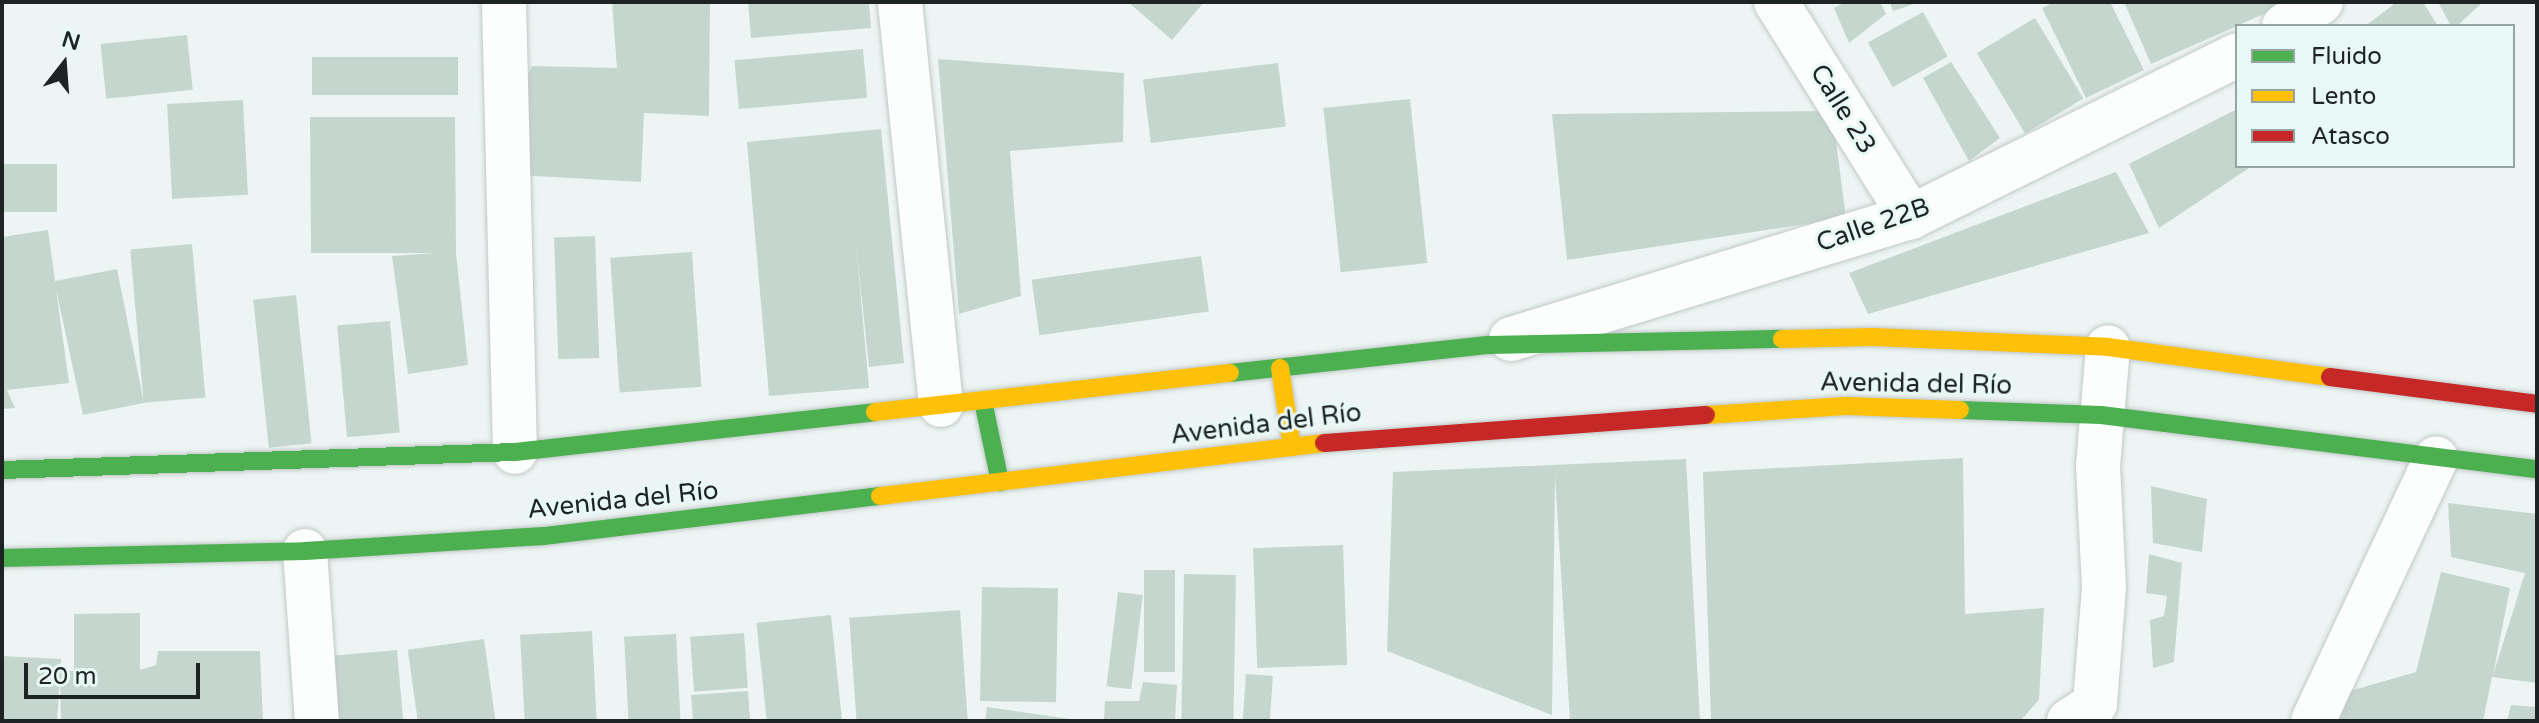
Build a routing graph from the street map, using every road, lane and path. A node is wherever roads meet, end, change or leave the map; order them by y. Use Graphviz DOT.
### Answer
graph roads {
  1 [pos="504,2"];
  2 [pos="900,2"];
  3 [pos="1776,2"];
  4 [pos="2321,2"];
  5 [pos="2287,24"];
  6 [pos="2235,56"];
  7 [pos="1911,217"];
  8 [pos="1489,345"];
  9 [pos="2108,347"];
  10 [pos="1280,368"];
  11 [pos="983,401"];
  12 [pos="2537,404"];
  13 [pos="941,405"];
  14 [pos="2101,415"];
  15 [pos="1292,447"];
  16 [pos="515,452"];
  17 [pos="2436,458"];
  18 [pos="2537,469"];
  19 [pos="2,470"];
  20 [pos="1000,482"];
  21 [pos="305,551"];
  22 [pos="2,558"];
  23 [pos="317,721"];
  24 [pos="2069,721"];
  25 [pos="2313,721"];
  1 -- 16 [label="street"];
  2 -- 13 [label="street"];
  3 -- 7 [label="street, Calle 23"];
  4 -- 5 [label="street"];
  6 -- 7 [label="street, Calle 22B"];
  7 -- 8 [label="street, Calle 22B"];
  8 -- 9 [label="main road, Avenida del Río"];
  8 -- 10 [label="main road, Avenida del Río"];
  9 -- 12 [label="main road, Avenida del Río"];
  9 -- 14 [label="street"];
  10 -- 11 [label="main road, Avenida del Río"];
  10 -- 15 [label="main road"];
  11 -- 13 [label="main road, Avenida del Río"];
  11 -- 20 [label="main road"];
  13 -- 16 [label="main road, Avenida del Río"];
  14 -- 15 [label="main road, Avenida del Río"];
  14 -- 17 [label="main road, Avenida del Río"];
  14 -- 24 [label="street"];
  15 -- 20 [label="main road, Avenida del Río"];
  16 -- 19 [label="main road, Avenida del Río"];
  17 -- 18 [label="main road, Avenida del Río"];
  17 -- 25 [label="street"];
  20 -- 21 [label="main road, Avenida del Río"];
  21 -- 22 [label="main road, Avenida del Río"];
  21 -- 23 [label="street"];
}
